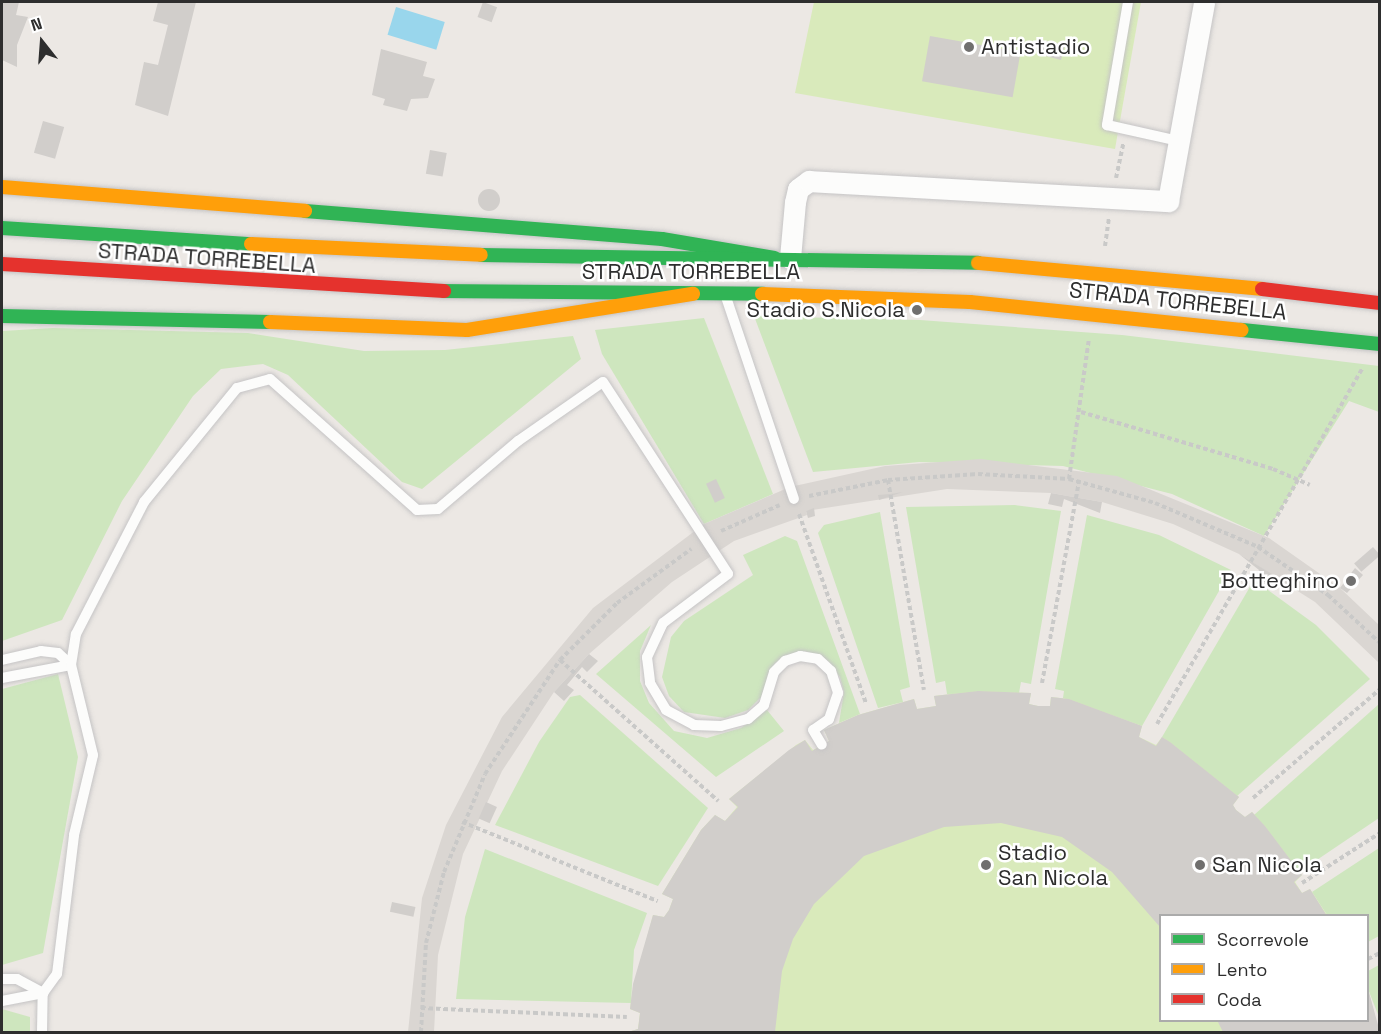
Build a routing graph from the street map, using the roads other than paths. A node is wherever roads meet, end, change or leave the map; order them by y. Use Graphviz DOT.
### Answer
graph roads {
  1 [pos="1128,2"];
  2 [pos="1204,2"];
  3 [pos="1179,141"];
  4 [pos="2,187"];
  5 [pos="2,228"];
  6 [pos="782,258"];
  7 [pos="2,264"];
  8 [pos="693,294"];
  9 [pos="725,294"];
  10 [pos="1380,303"];
  11 [pos="2,316"];
  12 [pos="1377,344"];
  13 [pos="794,499"];
  14 [pos="2,660"];
  15 [pos="71,665"];
  16 [pos="2,678"];
  17 [pos="822,745"];
  18 [pos="2,979"];
  19 [pos="43,993"];
  20 [pos="2,1001"];
  21 [pos="42,1032"];
  1 -- 3 [label="lane"];
  2 -- 3 [label="street"];
  3 -- 6 [label="street"];
  4 -- 6 [label="main road"];
  5 -- 6 [label="main road, STRADA TORREBELLA"];
  6 -- 10 [label="main road, STRADA TORREBELLA"];
  7 -- 8 [label="main road, STRADA TORREBELLA"];
  8 -- 9 [label="main road, STRADA TORREBELLA"];
  8 -- 11 [label="main road"];
  9 -- 12 [label="main road, STRADA TORREBELLA"];
  9 -- 13 [label="lane"];
  14 -- 15 [label="lane"];
  15 -- 16 [label="lane"];
  15 -- 17 [label="lane"];
  15 -- 19 [label="lane"];
  18 -- 19 [label="lane"];
  19 -- 20 [label="lane"];
  19 -- 21 [label="lane"];
}
